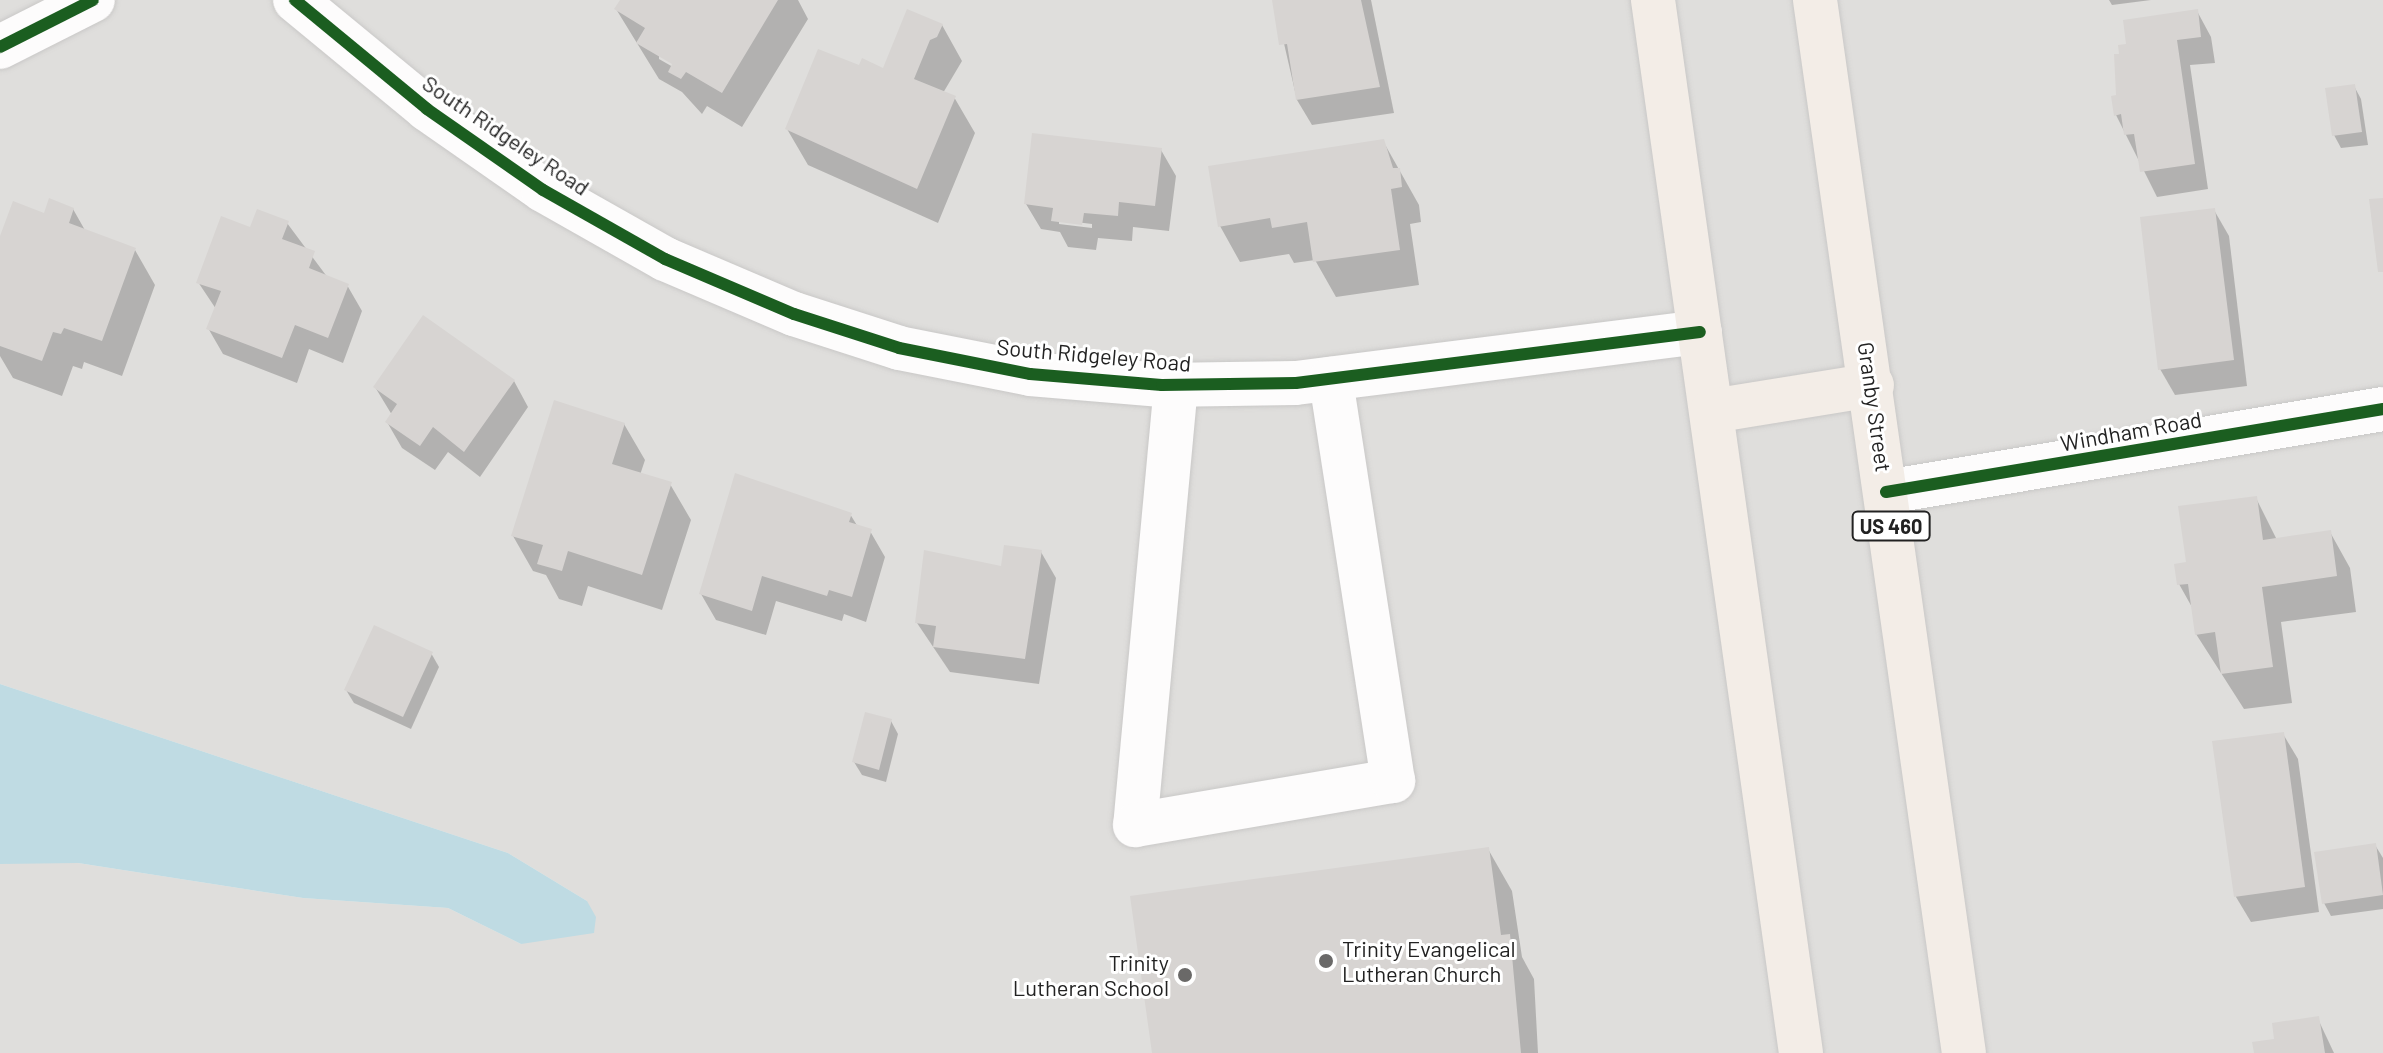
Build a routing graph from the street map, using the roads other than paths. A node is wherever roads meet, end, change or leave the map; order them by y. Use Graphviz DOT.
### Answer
graph roads {
  1 [pos="93,0"];
  2 [pos="295,0"];
  3 [pos="1653,0"];
  4 [pos="1815,0"];
  5 [pos="0,47"];
  6 [pos="1700,332"];
  7 [pos="1331,379"];
  8 [pos="1176,385"];
  9 [pos="1872,385"];
  10 [pos="2383,409"];
  11 [pos="1712,411"];
  12 [pos="1886,492"];
  13 [pos="1801,1053"];
  14 [pos="1964,1053"];
  1 -- 5 [label="street"];
  2 -- 8 [label="street, South Ridgeley Road"];
  3 -- 6 [label="main road"];
  4 -- 9 [label="main road, Granby Street / US 460"];
  6 -- 7 [label="street, South Ridgeley Road"];
  6 -- 11 [label="main road"];
  7 -- 8 [label="street, South Ridgeley Road"];
  7 -- 8 [label="street"];
  9 -- 11 [label="main road"];
  9 -- 12 [label="main road, Granby Street / US 460"];
  10 -- 12 [label="street, Windham Road"];
  11 -- 13 [label="main road"];
  12 -- 14 [label="main road, Granby Street / US 460"];
}
